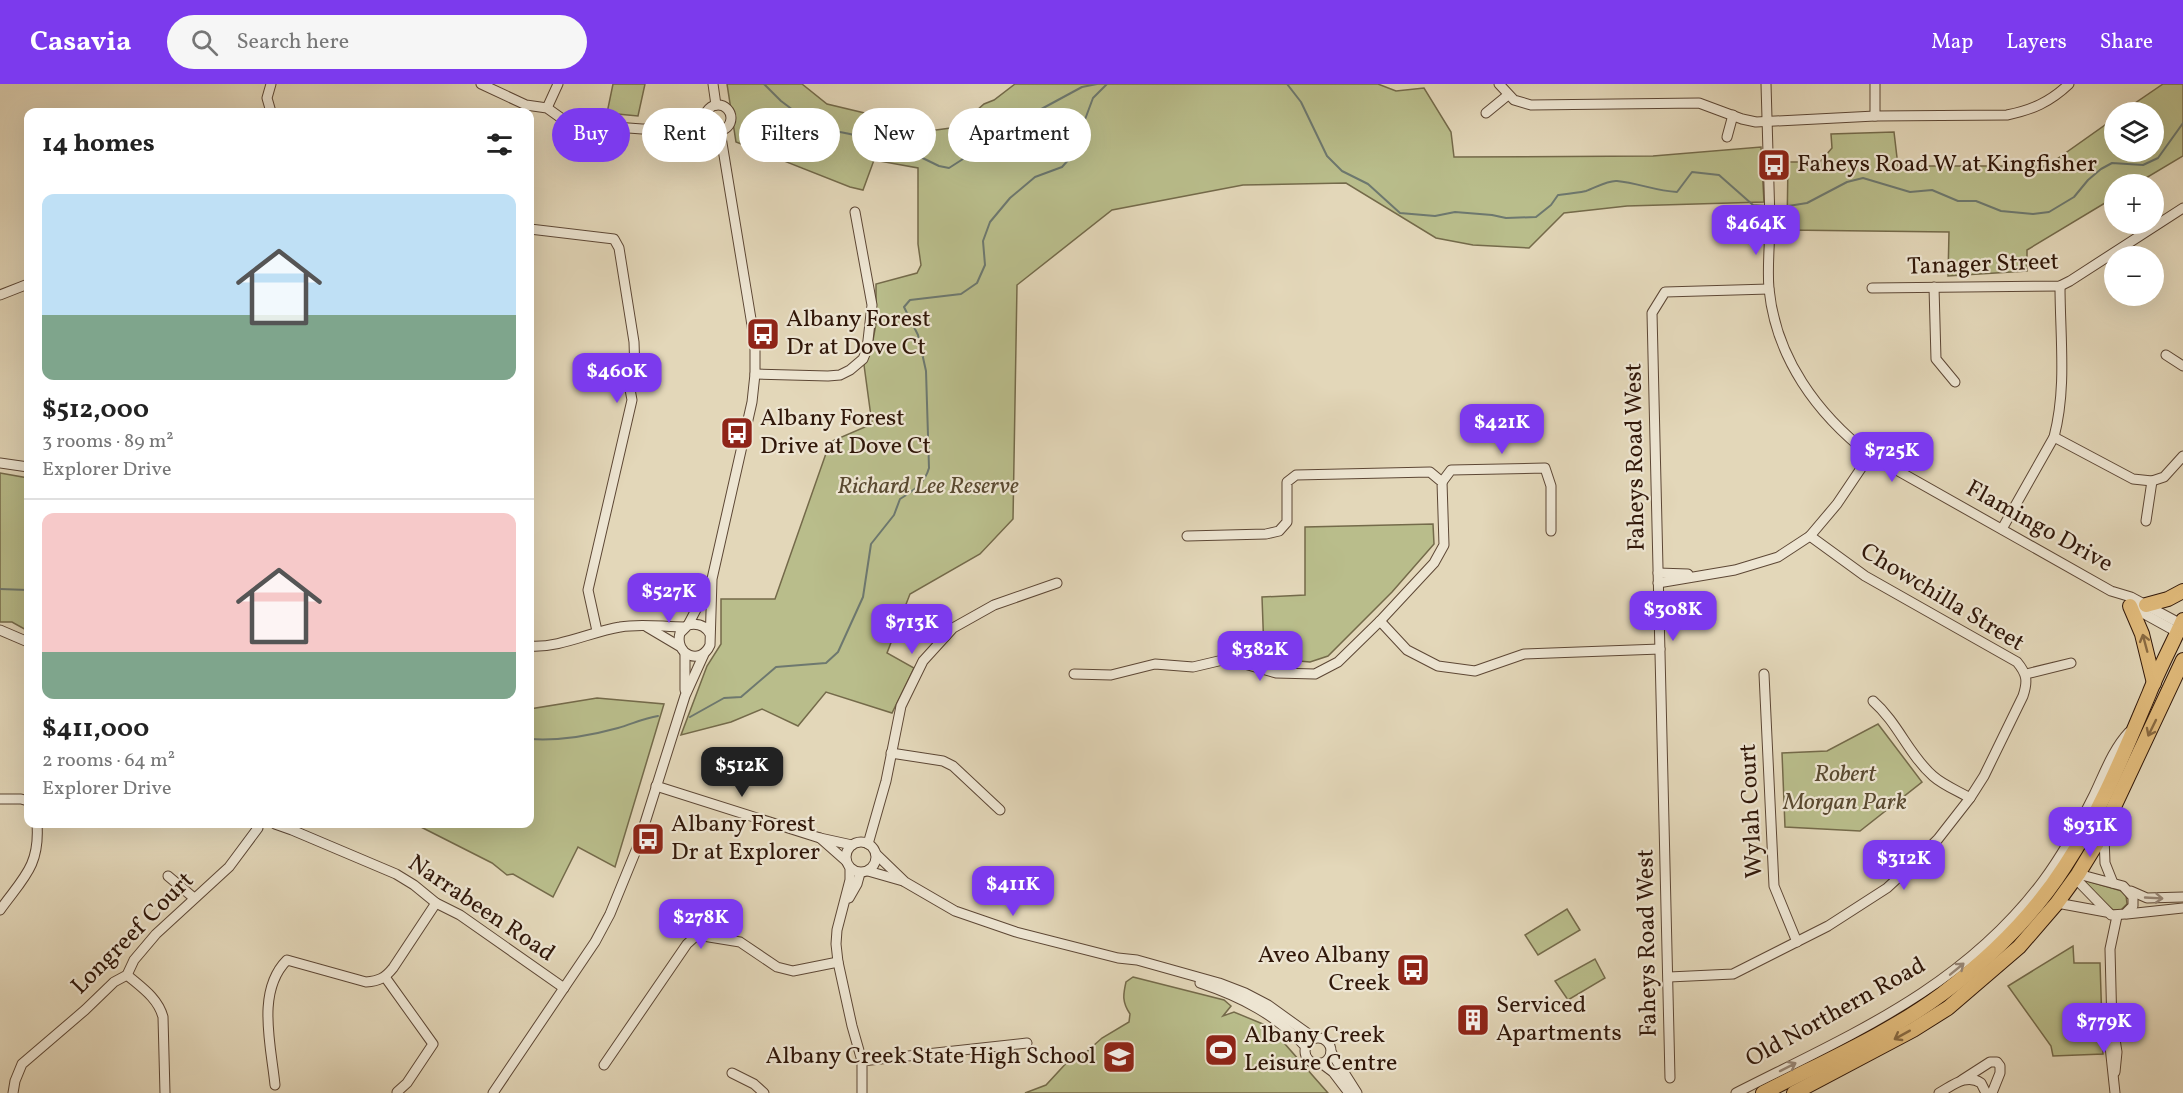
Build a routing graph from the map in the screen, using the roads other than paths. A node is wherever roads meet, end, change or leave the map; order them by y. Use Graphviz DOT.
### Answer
graph roads {
  1 [pos="271,84"];
  2 [pos="481,84"];
  3 [pos="558,84"];
  4 [pos="713,84"];
  5 [pos="1499,84"];
  6 [pos="1766,84"];
  7 [pos="1875,84"];
  8 [pos="2069,84"];
  9 [pos="1508,95"];
  10 [pos="716,105"];
  11 [pos="266,108"];
  12 [pos="547,108"];
  13 [pos="711,108"];
  14 [pos="726,108"];
  15 [pos="727,110"];
  16 [pos="1486,113"];
  17 [pos="1733,115"];
  18 [pos="1875,116"];
  19 [pos="1767,121"];
  20 [pos="727,127"];
  21 [pos="642,129"];
  22 [pos="1727,137"];
  23 [pos="725,162"];
  24 [pos="2183,208"];
  25 [pos="855,212"];
  26 [pos="534,229"];
  27 [pos="24,286"];
  28 [pos="2060,286"];
  29 [pos="1934,287"];
  30 [pos="1872,288"];
  31 [pos="1770,289"];
  32 [pos="0,295"];
  33 [pos="2166,355"];
  34 [pos="2183,366"];
  35 [pos="755,374"];
  36 [pos="587,382"];
  37 [pos="1955,382"];
  38 [pos="629,384"];
  39 [pos="2054,436"];
  40 [pos="1870,455"];
  41 [pos="2183,456"];
  42 [pos="0,463"];
  43 [pos="24,467"];
  44 [pos="1442,482"];
  45 [pos="2152,482"];
  46 [pos="2146,521"];
  47 [pos="2002,529"];
  48 [pos="1551,531"];
  49 [pos="1188,536"];
  50 [pos="1810,536"];
  51 [pos="1658,573"];
  52 [pos="1697,575"];
  53 [pos="712,579"];
  54 [pos="1057,583"];
  55 [pos="1658,584"];
  56 [pos="2111,591"];
  57 [pos="2183,591"];
  58 [pos="2146,605"];
  59 [pos="2130,606"];
  60 [pos="1380,621"];
  61 [pos="645,626"];
  62 [pos="686,626"];
  63 [pos="2182,627"];
  64 [pos="0,630"];
  65 [pos="597,631"];
  66 [pos="710,634"];
  67 [pos="24,640"];
  68 [pos="534,646"];
  69 [pos="1660,649"];
  70 [pos="682,650"];
  71 [pos="704,654"];
  72 [pos="2183,660"];
  73 [pos="2071,663"];
  74 [pos="1074,674"];
  75 [pos="1764,674"];
  76 [pos="2026,674"];
  77 [pos="2180,674"];
  78 [pos="2154,683"];
  79 [pos="685,696"];
  80 [pos="1873,701"];
  81 [pos="891,753"];
  82 [pos="656,786"];
  83 [pos="1970,798"];
  84 [pos="0,799"];
  85 [pos="24,800"];
  86 [pos="1000,810"];
  87 [pos="875,818"];
  88 [pos="2105,826"];
  89 [pos="37,828"];
  90 [pos="255,828"];
  91 [pos="285,828"];
  92 [pos="820,838"];
  93 [pos="855,843"];
  94 [pos="868,844"];
  95 [pos="876,854"];
  96 [pos="848,864"];
  97 [pos="2059,866"];
  98 [pos="864,872"];
  99 [pos="168,876"];
  100 [pos="2077,876"];
  101 [pos="905,882"];
  102 [pos="2113,883"];
  103 [pos="2127,888"];
  104 [pos="2183,897"];
  105 [pos="194,898"];
  106 [pos="436,903"];
  107 [pos="2057,903"];
  108 [pos="844,905"];
  109 [pos="2183,908"];
  110 [pos="0,910"];
  111 [pos="2117,914"];
  112 [pos="1797,942"];
  113 [pos="1118,958"];
  114 [pos="838,962"];
  115 [pos="127,975"];
  116 [pos="1669,976"];
  117 [pos="385,978"];
  118 [pos="564,988"];
  119 [pos="1314,1038"];
  120 [pos="1027,1043"];
  121 [pos="1306,1047"];
  122 [pos="1331,1052"];
  123 [pos="862,1061"];
  124 [pos="1321,1063"];
  125 [pos="604,1065"];
  126 [pos="732,1073"];
  127 [pos="1670,1078"];
  128 [pos="1962,1080"];
  129 [pos="275,1085"];
  130 [pos="397,1092"];
  131 [pos="12,1093"];
  132 [pos="165,1093"];
  133 [pos="493,1093"];
  134 [pos="764,1093"];
  135 [pos="862,1093"];
  136 [pos="1349,1093"];
  137 [pos="1357,1093"];
  138 [pos="1736,1093"];
  139 [pos="1763,1093"];
  140 [pos="1794,1093"];
  141 [pos="1939,1093"];
  142 [pos="1986,1093"];
  143 [pos="1992,1093"];
  144 [pos="2115,1093"];
  1 -- 11 [label="street"];
  2 -- 12 [label="street"];
  3 -- 12 [label="street"];
  4 -- 10 [label="street"];
  5 -- 9 [label="street"];
  6 -- 19 [label="street"];
  7 -- 18 [label="street"];
  8 -- 18 [label="street"];
  9 -- 16 [label="street"];
  9 -- 17 [label="street"];
  10 -- 13 [label="street"];
  10 -- 14 [label="street"];
  12 -- 21 [label="street"];
  15 -- 20 [label="street"];
  17 -- 19 [label="street"];
  17 -- 22 [label="street"];
  18 -- 19 [label="street"];
  19 -- 31 [label="street"];
  23 -- 35 [label="street"];
  24 -- 28 [label="street, Tanager Street"];
  25 -- 35 [label="street"];
  26 -- 38 [label="street"];
  27 -- 32 [label="street"];
  28 -- 29 [label="street, Tanager Street"];
  28 -- 39 [label="street"];
  29 -- 30 [label="street, Tanager Street"];
  29 -- 37 [label="street"];
  31 -- 40 [label="street, Flamingo Drive"];
  31 -- 51 [label="street, Faheys Road West"];
  33 -- 34 [label="street"];
  35 -- 53 [label="street"];
  36 -- 38 [label="street"];
  38 -- 65 [label="street"];
  39 -- 45 [label="street"];
  39 -- 47 [label="street"];
  40 -- 47 [label="street, Flamingo Drive"];
  40 -- 50 [label="street"];
  41 -- 45 [label="street"];
  42 -- 43 [label="street"];
  44 -- 48 [label="street"];
  44 -- 49 [label="street"];
  44 -- 60 [label="street"];
  45 -- 46 [label="street"];
  47 -- 56 [label="street, Flamingo Drive"];
  50 -- 52 [label="street"];
  50 -- 76 [label="street, Chowchilla Street"];
  51 -- 52 [label="street"];
  51 -- 55 [label="street, Faheys Road West"];
  52 -- 55 [label="street"];
  53 -- 62 [label="street"];
  53 -- 66 [label="street"];
  54 -- 81 [label="street"];
  55 -- 69 [label="street, Faheys Road West"];
  56 -- 58 [label="street, Flamingo Drive"];
  56 -- 59 [label="street, Flamingo Drive"];
  57 -- 58 [label="highway"];
  58 -- 63 [label="street, Flamingo Drive"];
  59 -- 63 [label="street, Flamingo Drive"];
  78 -- 59 [label="highway, one-way"];
  60 -- 69 [label="street"];
  60 -- 74 [label="street"];
  61 -- 62 [label="street"];
  61 -- 65 [label="street"];
  61 -- 70 [label="street"];
  62 -- 66 [label="street"];
  62 -- 70 [label="street"];
  63 -- 78 [label="highway"];
  64 -- 67 [label="street"];
  65 -- 68 [label="street"];
  66 -- 71 [label="street"];
  69 -- 116 [label="street, Faheys Road West"];
  70 -- 71 [label="street"];
  70 -- 79 [label="street"];
  71 -- 79 [label="street"];
  72 -- 77 [label="highway, Old Northern Road"];
  73 -- 76 [label="street"];
  75 -- 112 [label="street, Wylah Court"];
  76 -- 83 [label="street, Chowchilla Street"];
  77 -- 88 [label="highway, Old Northern Road, one-way"];
  78 -- 97 [label="highway"];
  79 -- 82 [label="street"];
  80 -- 83 [label="street"];
  81 -- 86 [label="street"];
  81 -- 87 [label="street"];
  82 -- 92 [label="street"];
  82 -- 118 [label="street"];
  83 -- 112 [label="street, Chowchilla Street"];
  84 -- 85 [label="street"];
  87 -- 93 [label="street"];
  87 -- 94 [label="street"];
  88 -- 100 [label="highway, Old Northern Road"];
  88 -- 102 [label="street"];
  89 -- 110 [label="street"];
  90 -- 105 [label="street, Longreef Court"];
  91 -- 106 [label="street, Narrabeen Road"];
  92 -- 93 [label="street"];
  92 -- 96 [label="street"];
  93 -- 94 [label="street"];
  93 -- 96 [label="street"];
  94 -- 95 [label="street"];
  95 -- 98 [label="street"];
  95 -- 101 [label="street"];
  96 -- 98 [label="street"];
  96 -- 108 [label="street"];
  97 -- 100 [label="highway"];
  138 -- 97 [label="street, Old Northern Road, one-way"];
  97 -- 139 [label="highway, Old Northern Road"];
  98 -- 101 [label="street"];
  98 -- 108 [label="street"];
  99 -- 105 [label="street"];
  100 -- 102 [label="street"];
  100 -- 107 [label="highway, Old Northern Road"];
  100 -- 111 [label="street"];
  101 -- 113 [label="street"];
  102 -- 103 [label="street"];
  103 -- 104 [label="street, one-way"];
  103 -- 111 [label="street"];
  105 -- 115 [label="street, Longreef Court"];
  106 -- 117 [label="street"];
  106 -- 118 [label="street, Narrabeen Road"];
  107 -- 111 [label="street"];
  107 -- 140 [label="highway, Old Northern Road, one-way"];
  108 -- 114 [label="street"];
  109 -- 111 [label="street"];
  111 -- 144 [label="street"];
  112 -- 116 [label="street, Chowchilla Street"];
  113 -- 119 [label="street"];
  113 -- 121 [label="street"];
  114 -- 123 [label="street"];
  114 -- 125 [label="street"];
  115 -- 131 [label="street, Longreef Court"];
  115 -- 132 [label="street"];
  116 -- 127 [label="street, Faheys Road West"];
  117 -- 129 [label="street"];
  117 -- 130 [label="street"];
  118 -- 133 [label="street"];
  119 -- 121 [label="street"];
  119 -- 122 [label="street"];
  120 -- 123 [label="street"];
  121 -- 124 [label="street"];
  122 -- 124 [label="street"];
  122 -- 137 [label="street"];
  123 -- 135 [label="street"];
  124 -- 136 [label="street"];
  126 -- 134 [label="street"];
  128 -- 141 [label="street"];
  128 -- 142 [label="street"];
  128 -- 143 [label="street"];
}
